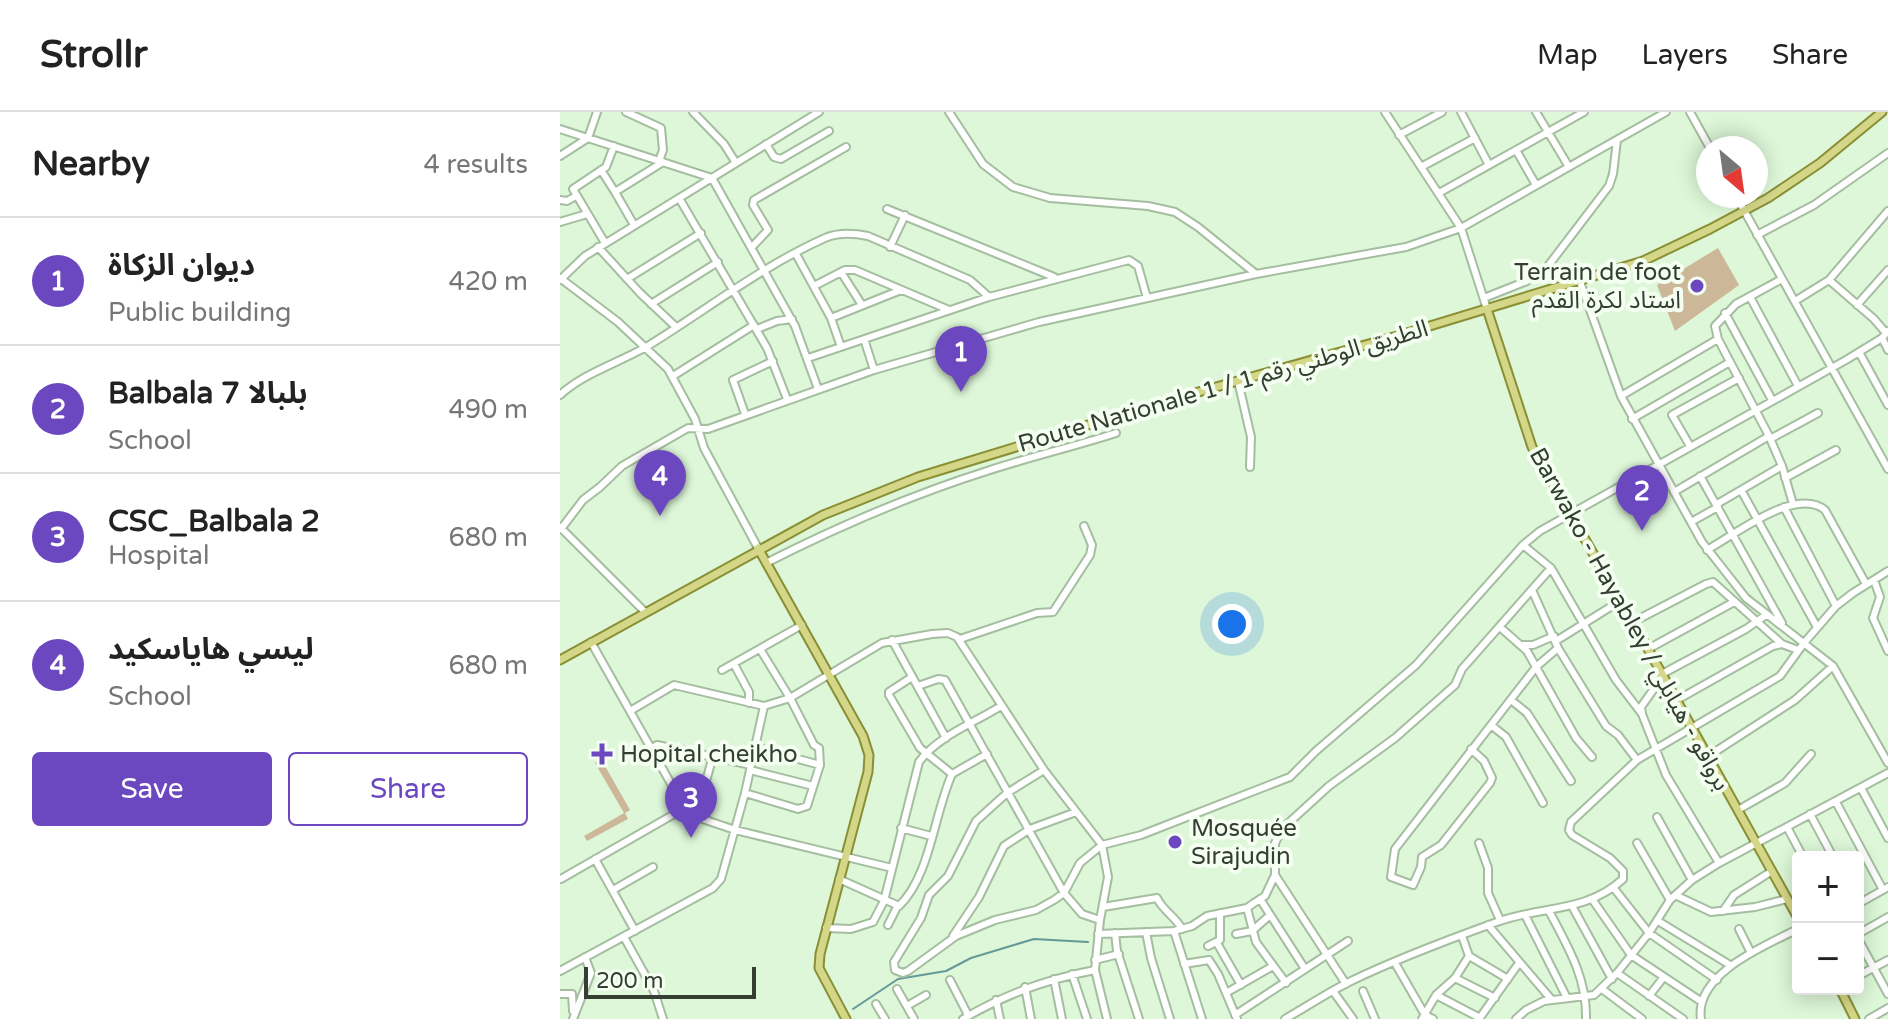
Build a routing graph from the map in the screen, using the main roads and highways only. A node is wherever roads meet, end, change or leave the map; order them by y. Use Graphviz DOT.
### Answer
graph roads {
  1 [pos="1882,112"];
  2 [pos="1487,309"];
  3 [pos="758,549"];
  4 [pos="560,660"];
  5 [pos="1792,908"];
  6 [pos="1843,995"];
  7 [pos="846,1019"];
  8 [pos="1855,1019"];
  1 -- 2 [label="main road, Route Nationale 1 / الطريق الوطني رقم 1"];
  2 -- 3 [label="main road, Route Nationale 1 / الطريق الوطني رقم 1"];
  2 -- 5 [label="main road, Barwako - Hayabley / برواقو - هيابلي"];
  3 -- 4 [label="main road, Route Nationale 1 / الطريق الوطني رقم 1"];
  3 -- 7 [label="main road"];
  6 -- 8 [label="main road"];
}
